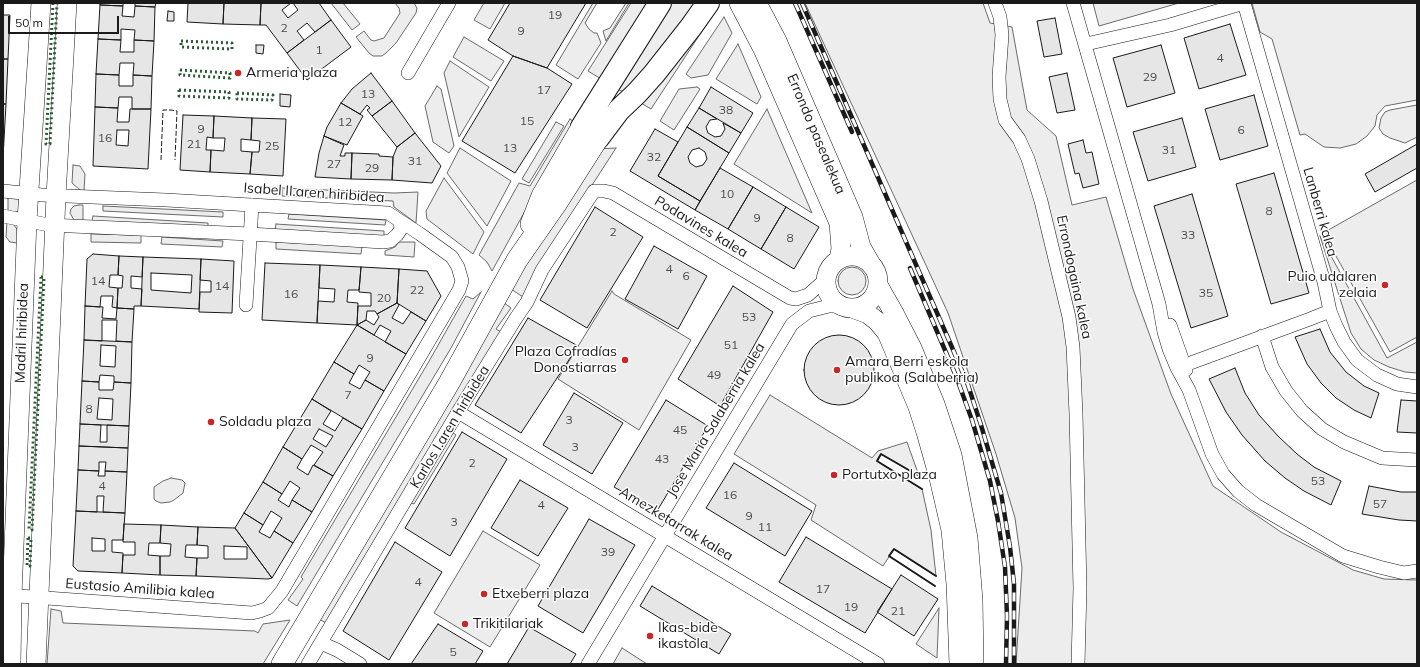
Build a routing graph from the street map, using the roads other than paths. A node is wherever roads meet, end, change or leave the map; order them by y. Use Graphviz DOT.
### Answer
graph roads {
  1 [pos="41,3"];
  2 [pos="67,3"];
  3 [pos="449,3"];
  4 [pos="660,3"];
  5 [pos="708,3"];
  6 [pos="739,3"];
  7 [pos="757,3"];
  8 [pos="995,3"];
  9 [pos="1073,3"];
  10 [pos="1244,3"];
  11 [pos="1086,44"];
  12 [pos="408,73"];
  13 [pos="590,132"];
  14 [pos="3,191"];
  15 [pos="594,191"];
  16 [pos="28,194"];
  17 [pos="56,196"];
  18 [pos="252,205"];
  19 [pos="3,216"];
  20 [pos="27,221"];
  21 [pos="400,221"];
  22 [pos="55,225"];
  23 [pos="250,234"];
  24 [pos="839,259"];
  25 [pos="872,266"];
  26 [pos="826,279"];
  27 [pos="878,285"];
  28 [pos="790,298"];
  29 [pos="1159,304"];
  30 [pos="246,305"];
  31 [pos="848,307"];
  32 [pos="1330,311"];
  33 [pos="792,324"];
  34 [pos="1262,336"];
  35 [pos="1185,365"];
  36 [pos="1417,387"];
  37 [pos="1189,390"];
  38 [pos="458,412"];
  39 [pos="1417,460"];
  40 [pos="665,536"];
  41 [pos="1417,571"];
  42 [pos="7,596"];
  43 [pos="39,598"];
  44 [pos="273,603"];
  45 [pos="321,643"];
  46 [pos="11,664"];
  47 [pos="36,664"];
  48 [pos="282,664"];
  49 [pos="308,664"];
  50 [pos="360,664"];
  51 [pos="588,664"];
  52 [pos="878,664"];
  53 [pos="959,664"];
  54 [pos="974,664"];
  55 [pos="1078,664"];
  1 -- 16 [label="main road, Madril hiribidea"];
  2 -- 17 [label="main road, Madril hiribidea"];
  3 -- 12 [label="street"];
  4 -- 13 [label="highway"];
  5 -- 13 [label="highway"];
  6 -- 24 [label="main road, Errondo pasealekua"];
  7 -- 25 [label="main road, Errondo pasealekua"];
  8 -- 55 [label="street, Errondogaina kalea"];
  9 -- 11 [label="street"];
  10 -- 11 [label="street, Lanberri kalea"];
  10 -- 32 [label="street, Lanberri kalea"];
  11 -- 29 [label="street"];
  13 -- 48 [label="main road, Karlos I.aren hiribidea"];
  14 -- 16 [label="street, Isabel II.aren hiribidea"];
  15 -- 28 [label="street, Podavines kalea"];
  15 -- 38 [label="street, Karlos I.aren hiribidea"];
  16 -- 17 [label="street, Isabel II.aren hiribidea"];
  16 -- 20 [label="main road, Madril hiribidea"];
  17 -- 18 [label="street, Isabel II.aren hiribidea"];
  17 -- 22 [label="main road, Madril hiribidea"];
  18 -- 21 [label="street, Isabel II.aren hiribidea"];
  18 -- 23 [label="street"];
  19 -- 20 [label="street"];
  20 -- 22 [label="street"];
  20 -- 42 [label="main road, Madril hiribidea"];
  21 -- 23 [label="street"];
  21 -- 44 [label="street, Isabel II.aren hiribidea"];
  22 -- 23 [label="street"];
  22 -- 43 [label="main road, Madril hiribidea"];
  23 -- 30 [label="street"];
  24 -- 25 [label="main road"];
  24 -- 26 [label="main road"];
  25 -- 27 [label="main road"];
  26 -- 28 [label="street"];
  26 -- 31 [label="main road"];
  27 -- 31 [label="main road"];
  27 -- 54 [label="main road"];
  28 -- 33 [label="street"];
  29 -- 35 [label="street"];
  29 -- 37 [label="street"];
  31 -- 33 [label="street, Jose Maria Salaberria kalea"];
  31 -- 53 [label="main road"];
  32 -- 34 [label="street"];
  32 -- 36 [label="street, Lanberri kalea"];
  33 -- 40 [label="street, Jose Maria Salaberria kalea"];
  34 -- 35 [label="street"];
  34 -- 39 [label="street"];
  35 -- 37 [label="street"];
  37 -- 41 [label="street"];
  38 -- 40 [label="street, Amezketarrak kalea"];
  38 -- 45 [label="street, Karlos I.aren hiribidea"];
  40 -- 51 [label="street, Jose Maria Salaberria kalea"];
  40 -- 52 [label="street, Amezketarrak kalea"];
  42 -- 43 [label="street, Eustasio Amilibia kalea"];
  42 -- 46 [label="main road, Madril hiribidea"];
  43 -- 44 [label="street, Eustasio Amilibia kalea"];
  43 -- 47 [label="main road, Madril hiribidea"];
  45 -- 49 [label="street, Karlos I.aren hiribidea"];
  45 -- 50 [label="street"];
}
